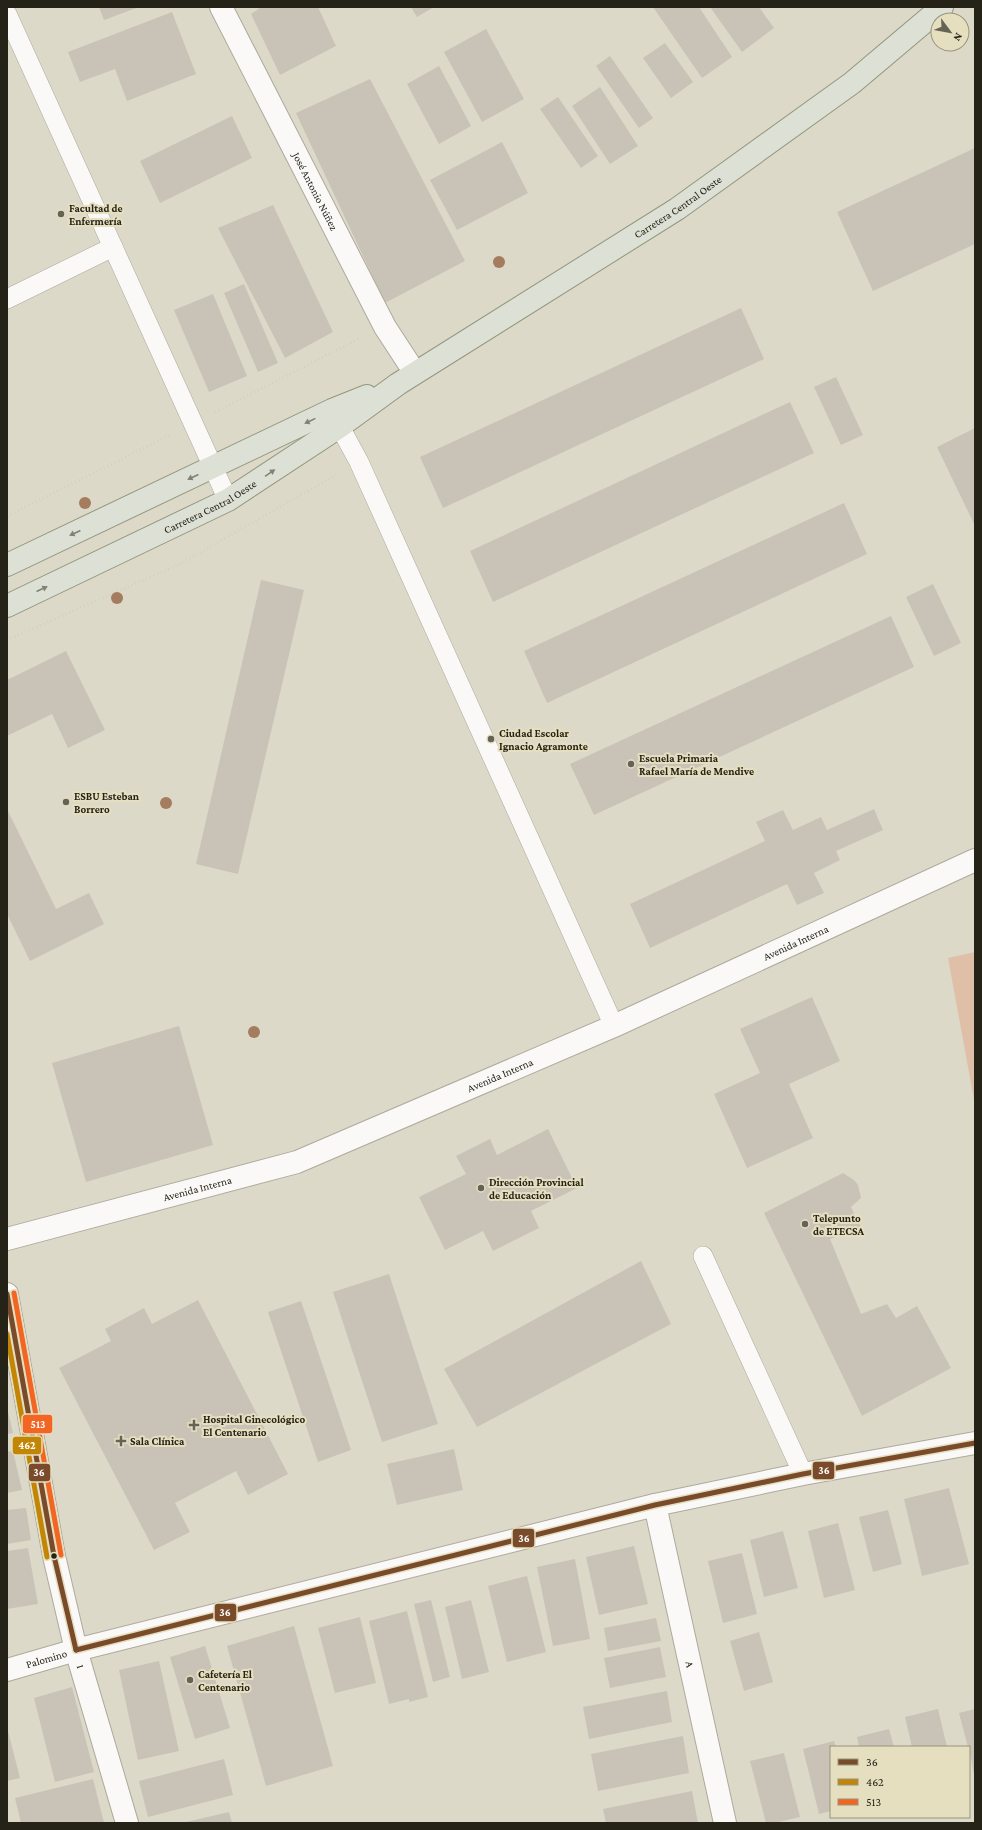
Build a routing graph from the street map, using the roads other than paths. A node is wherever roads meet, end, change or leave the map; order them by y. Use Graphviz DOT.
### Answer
graph roads {
  1 [pos="942,7"];
  2 [pos="223,8"];
  3 [pos="7,14"];
  4 [pos="113,247"];
  5 [pos="7,299"];
  6 [pos="406,378"];
  7 [pos="335,419"];
  8 [pos="213,468"];
  9 [pos="228,500"];
  10 [pos="7,565"];
  11 [pos="7,606"];
  12 [pos="975,860"];
  13 [pos="614,1026"];
  14 [pos="7,1240"];
  15 [pos="703,1256"];
  16 [pos="7,1294"];
  17 [pos="975,1443"];
  18 [pos="803,1474"];
  19 [pos="656,1505"];
  20 [pos="76,1650"];
  21 [pos="7,1670"];
  22 [pos="127,1823"];
  23 [pos="725,1823"];
  1 -- 6 [label="main road, Carretera Central Oeste"];
  2 -- 6 [label="street, José Antonio Núñez"];
  3 -- 4 [label="lane"];
  4 -- 5 [label="lane"];
  4 -- 8 [label="lane"];
  6 -- 7 [label="main road, Carretera Central Oeste"];
  7 -- 8 [label="main road, Carretera Central Oeste, one-way"];
  9 -- 7 [label="main road, Carretera Central Oeste, one-way"];
  7 -- 13 [label="lane"];
  8 -- 9 [label="lane"];
  8 -- 10 [label="main road, Carretera Central Oeste, one-way"];
  11 -- 9 [label="main road, Carretera Central Oeste, one-way"];
  12 -- 13 [label="street, Avenida Interna"];
  13 -- 14 [label="street, Avenida Interna"];
  15 -- 18 [label="lane"];
  16 -- 20 [label="street, 1"];
  17 -- 18 [label="street, Palomino"];
  18 -- 19 [label="street, Palomino"];
  19 -- 20 [label="street, Palomino"];
  19 -- 23 [label="street, A"];
  20 -- 21 [label="street, Palomino"];
  20 -- 22 [label="street, 1"];
}
